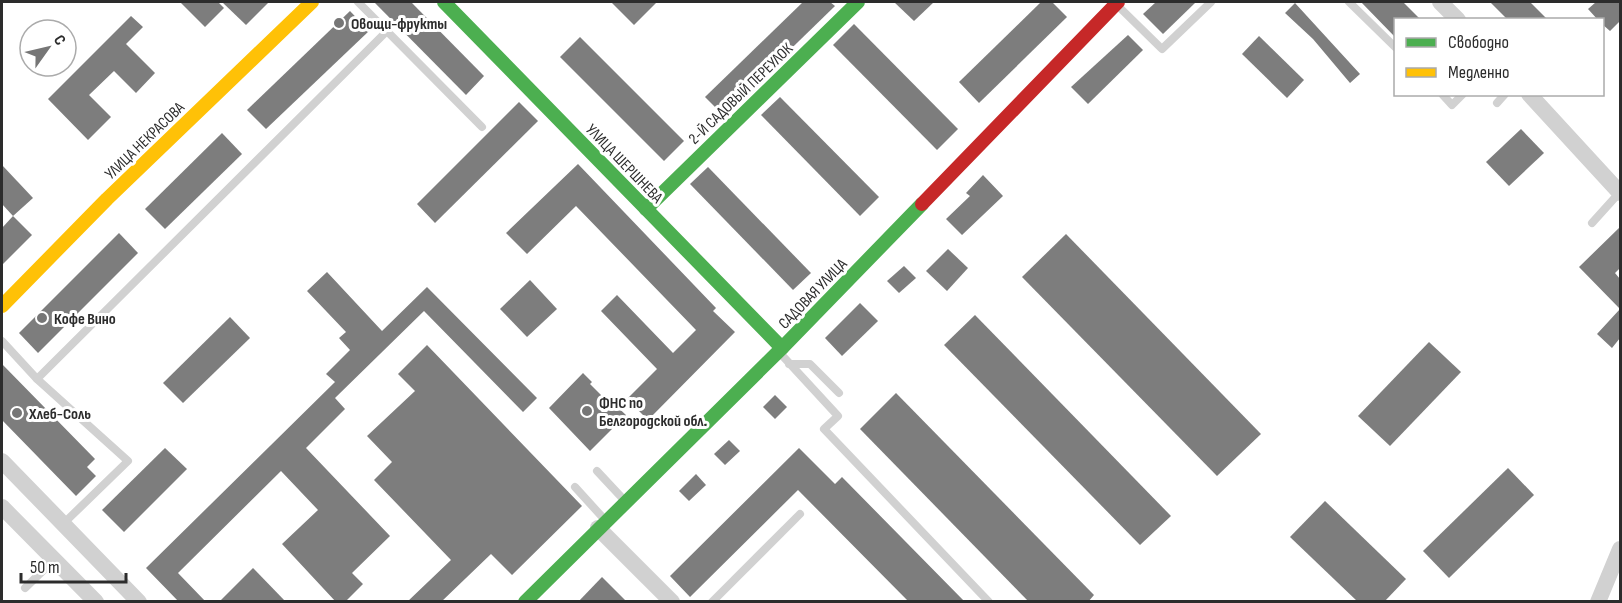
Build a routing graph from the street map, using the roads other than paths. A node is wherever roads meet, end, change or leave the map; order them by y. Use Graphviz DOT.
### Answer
graph roads {
  1 [pos="312,2"];
  2 [pos="358,2"];
  3 [pos="444,2"];
  4 [pos="858,2"];
  5 [pos="1211,2"];
  6 [pos="1349,2"];
  7 [pos="1440,2"];
  8 [pos="1117,3"];
  9 [pos="1456,18"];
  10 [pos="387,31"];
  11 [pos="1394,47"];
  12 [pos="1444,96"];
  13 [pos="1461,96"];
  14 [pos="1503,96"];
  15 [pos="1531,96"];
  16 [pos="1497,103"];
  17 [pos="482,127"];
  18 [pos="1620,193"];
  19 [pos="646,209"];
  20 [pos="1592,223"];
  21 [pos="2,306"];
  22 [pos="2,341"];
  23 [pos="780,350"];
  24 [pos="789,364"];
  25 [pos="37,379"];
  26 [pos="839,393"];
  27 [pos="2,461"];
  28 [pos="597,471"];
  29 [pos="575,487"];
  30 [pos="625,501"];
  31 [pos="2,507"];
  32 [pos="800,514"];
  33 [pos="63,524"];
  34 [pos="602,524"];
  35 [pos="1620,549"];
  36 [pos="54,560"];
  37 [pos="25,588"];
  38 [pos="96,602"];
  39 [pos="139,602"];
  40 [pos="525,602"];
  41 [pos="672,602"];
  42 [pos="712,602"];
  43 [pos="989,602"];
  44 [pos="1598,602"];
  1 -- 21 [label="street, УЛИЦА НЕКРАСОВА"];
  2 -- 10 [label="lane"];
  3 -- 19 [label="street, УЛИЦА ШЕРШНЕВА"];
  4 -- 19 [label="street, 2-Й САДОВЫЙ ПЕРЕУЛОК"];
  5 -- 8 [label="lane"];
  6 -- 11 [label="lane"];
  7 -- 9 [label="street"];
  8 -- 23 [label="street, САДОВАЯ УЛИЦА"];
  10 -- 17 [label="lane"];
  10 -- 25 [label="lane"];
  12 -- 13 [label="lane"];
  14 -- 16 [label="lane"];
  15 -- 18 [label="street"];
  18 -- 20 [label="lane"];
  19 -- 23 [label="street, УЛИЦА ШЕРШНЕВА"];
  22 -- 25 [label="lane"];
  23 -- 24 [label="lane"];
  23 -- 30 [label="street, САДОВАЯ УЛИЦА"];
  24 -- 26 [label="lane"];
  24 -- 43 [label="lane"];
  25 -- 33 [label="lane"];
  27 -- 33 [label="street"];
  28 -- 30 [label="lane"];
  29 -- 34 [label="lane"];
  30 -- 34 [label="street, САДОВАЯ УЛИЦА"];
  31 -- 36 [label="street"];
  32 -- 42 [label="lane"];
  33 -- 39 [label="street"];
  34 -- 40 [label="street, САДОВАЯ УЛИЦА"];
  34 -- 41 [label="street"];
  35 -- 44 [label="street"];
  36 -- 37 [label="lane"];
  36 -- 38 [label="street"];
}
